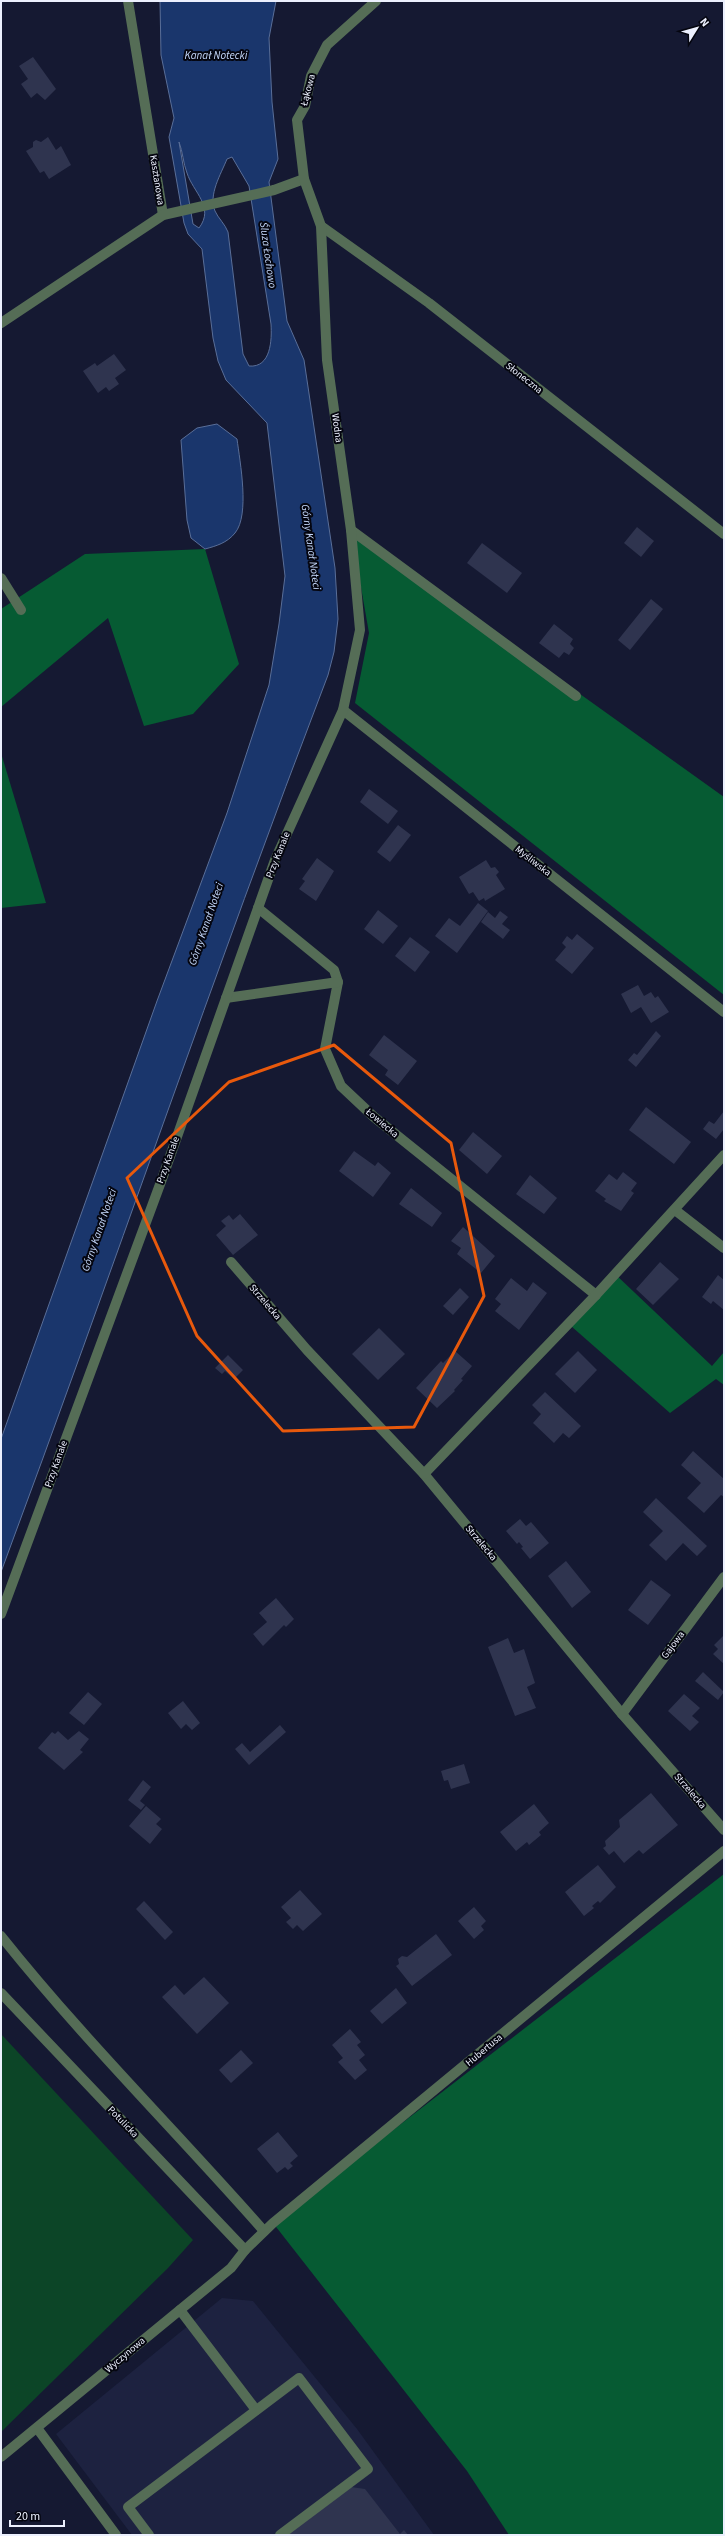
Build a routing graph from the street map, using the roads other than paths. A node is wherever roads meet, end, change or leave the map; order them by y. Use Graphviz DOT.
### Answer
graph roads {
  1 [pos="128,1"];
  2 [pos="376,1"];
  3 [pos="304,179"];
  4 [pos="163,215"];
  5 [pos="321,226"];
  6 [pos="1,323"];
  7 [pos="351,530"];
  8 [pos="724,534"];
  9 [pos="1,578"];
  10 [pos="21,610"];
  11 [pos="576,696"];
  12 [pos="343,710"];
  13 [pos="258,908"];
  14 [pos="338,982"];
  15 [pos="226,998"];
  16 [pos="724,1012"];
  17 [pos="724,1154"];
  18 [pos="676,1210"];
  19 [pos="724,1248"];
  20 [pos="231,1262"];
  21 [pos="596,1294"];
  22 [pos="424,1474"];
  23 [pos="724,1577"];
  24 [pos="1,1614"];
  25 [pos="622,1714"];
  26 [pos="724,1830"];
  27 [pos="724,1851"];
  28 [pos="1,1936"];
  29 [pos="1,1993"];
  30 [pos="264,2231"];
  31 [pos="245,2250"];
  32 [pos="180,2310"];
  33 [pos="256,2410"];
  34 [pos="37,2428"];
  35 [pos="1,2457"];
  36 [pos="116,2535"];
  37 [pos="149,2535"];
  38 [pos="280,2535"];
  1 -- 4 [label="street, Kasztanowa"];
  2 -- 3 [label="street, Łąkowa"];
  3 -- 4 [label="street"];
  3 -- 5 [label="street, Wodna"];
  4 -- 6 [label="street, Kasztanowa"];
  5 -- 7 [label="street, Wodna"];
  5 -- 8 [label="street, Słoneczna"];
  7 -- 11 [label="street"];
  7 -- 12 [label="street, Wodna"];
  9 -- 10 [label="street"];
  12 -- 13 [label="street, Przy Kanale"];
  12 -- 16 [label="street, Myśliwska"];
  13 -- 14 [label="street"];
  13 -- 15 [label="street, Przy Kanale"];
  14 -- 15 [label="street"];
  14 -- 21 [label="street, Łowiecka"];
  15 -- 24 [label="street, Przy Kanale"];
  17 -- 18 [label="street"];
  18 -- 19 [label="street"];
  18 -- 21 [label="street"];
  20 -- 22 [label="street, Strzelecka"];
  21 -- 22 [label="street"];
  22 -- 25 [label="street, Strzelecka"];
  23 -- 25 [label="street, Gajowa"];
  25 -- 26 [label="street, Strzelecka"];
  27 -- 30 [label="street, Hubertusa"];
  28 -- 30 [label="street"];
  29 -- 31 [label="street, Potulicka"];
  30 -- 31 [label="street, Hubertusa"];
  31 -- 32 [label="street, Wyczynowa"];
  32 -- 33 [label="street"];
  32 -- 34 [label="street, Wyczynowa"];
  33 -- 37 [label="street"];
  33 -- 38 [label="street"];
  34 -- 35 [label="street, Wyczynowa"];
  34 -- 36 [label="street"];
}
